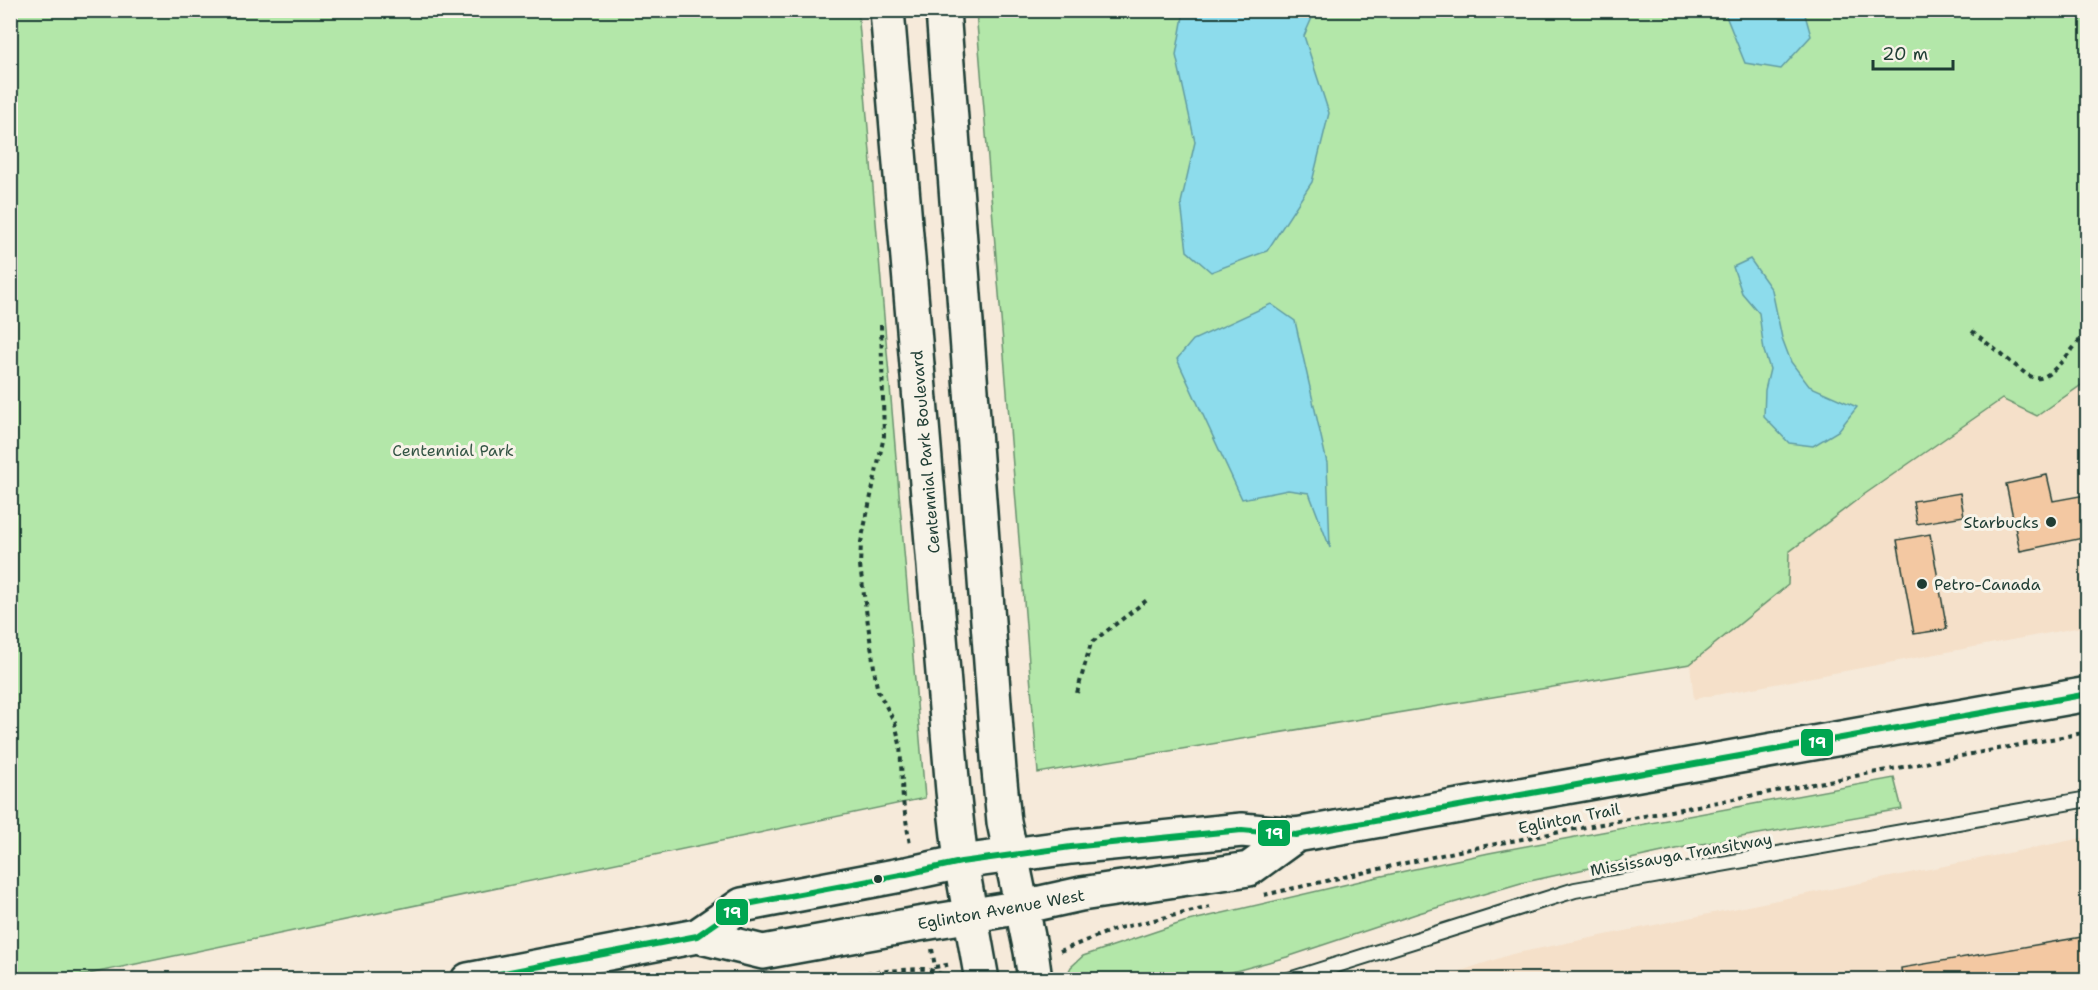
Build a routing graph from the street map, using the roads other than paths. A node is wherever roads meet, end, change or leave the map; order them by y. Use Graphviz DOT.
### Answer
graph roads {
  1 [pos="887,10"];
  2 [pos="942,10"];
  3 [pos="2088,694"];
  4 [pos="2088,799"];
  5 [pos="1296,835"];
  6 [pos="961,862"];
  7 [pos="1017,881"];
  8 [pos="968,904"];
  9 [pos="697,936"];
  10 [pos="468,980"];
  11 [pos="982,980"];
  12 [pos="1035,980"];
  13 [pos="1289,980"];
  1 -- 6 [label="main road, Centennial Park Boulevard"];
  2 -- 7 [label="main road"];
  3 -- 5 [label="main road, Eglinton Avenue West"];
  4 -- 13 [label="lane, Mississauga Transitway"];
  5 -- 7 [label="main road, Eglinton Avenue West"];
  5 -- 7 [label="main road, Eglinton Avenue West"];
  6 -- 7 [label="main road, Eglinton Avenue West"];
  6 -- 8 [label="main road, Centennial Park Boulevard"];
  6 -- 9 [label="main road, Eglinton Avenue West"];
  7 -- 8 [label="main road, Eglinton Avenue West"];
  7 -- 12 [label="main road"];
  8 -- 9 [label="main road, Eglinton Avenue West"];
  8 -- 11 [label="main road, Centennial Park Boulevard"];
  9 -- 10 [label="main road, Eglinton Avenue West"];
}
